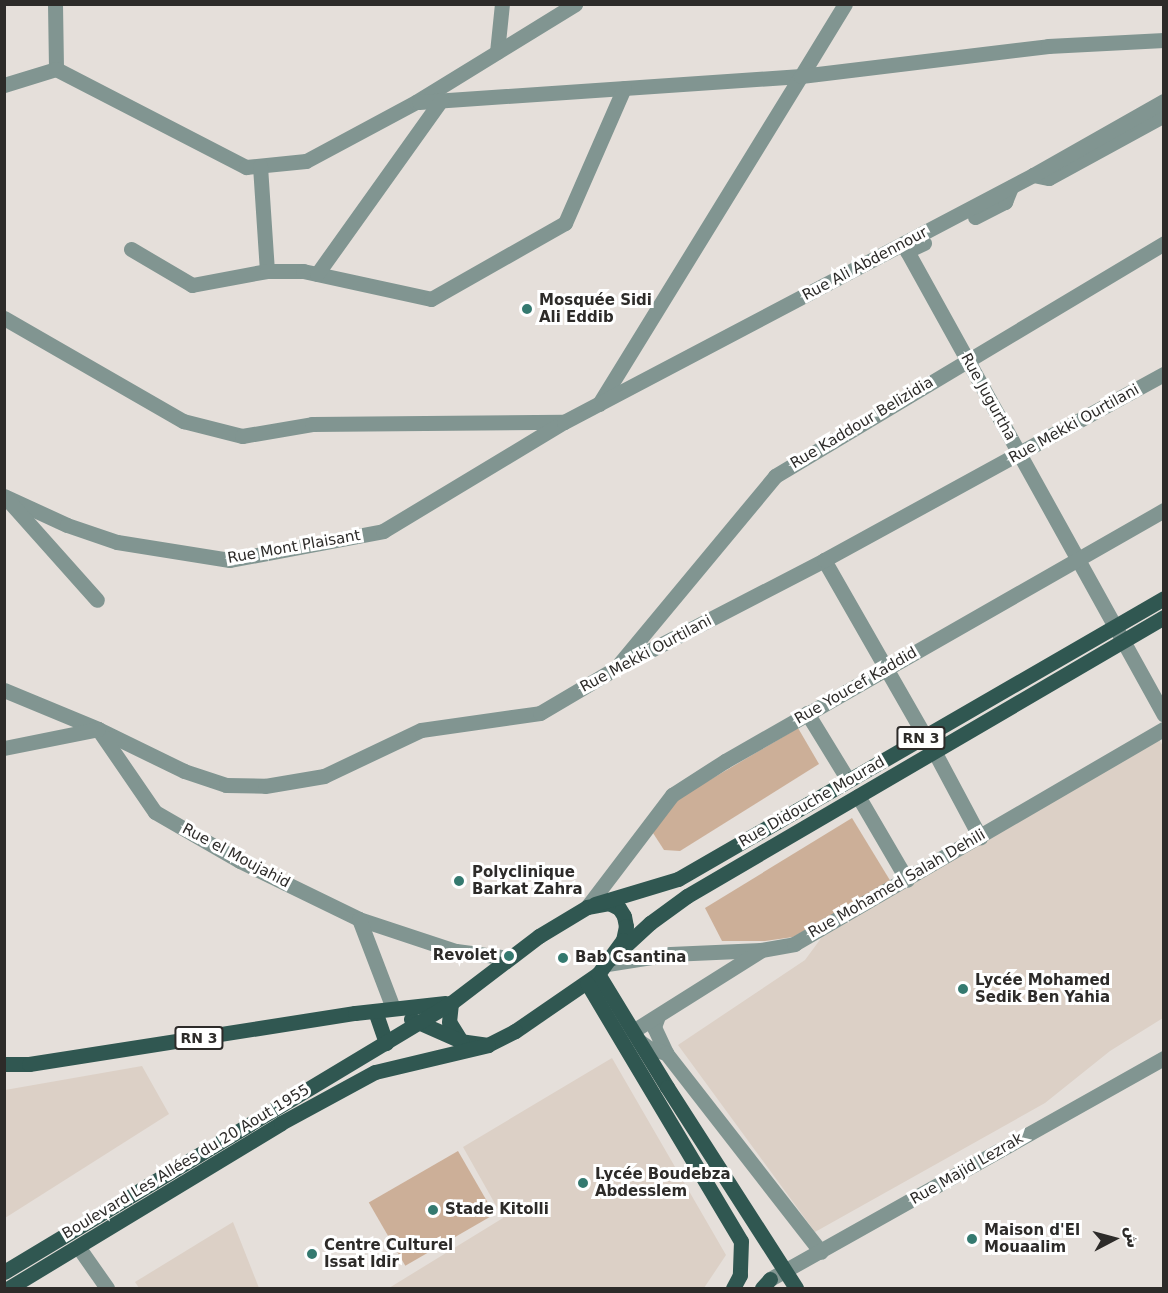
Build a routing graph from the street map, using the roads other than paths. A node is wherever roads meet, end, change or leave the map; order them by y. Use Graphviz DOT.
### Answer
graph roads {
  1 [pos="55,4"];
  2 [pos="502,4"];
  3 [pos="575,4"];
  4 [pos="845,4"];
  5 [pos="1164,40"];
  6 [pos="497,52"];
  7 [pos="56,69"];
  8 [pos="801,76"];
  9 [pos="4,85"];
  10 [pos="624,88"];
  11 [pos="441,100"];
  12 [pos="1164,101"];
  13 [pos="416,102"];
  14 [pos="1164,115"];
  15 [pos="260,166"];
  16 [pos="1032,175"];
  17 [pos="1011,186"];
  18 [pos="1164,243"];
  19 [pos="131,249"];
  20 [pos="267,271"];
  21 [pos="317,274"];
  22 [pos="4,318"];
  23 [pos="967,359"];
  24 [pos="1164,374"];
  25 [pos="599,404"];
  26 [pos="564,422"];
  27 [pos="1019,454"];
  28 [pos="4,497"];
  29 [pos="1164,510"];
  30 [pos="1077,558"];
  31 [pos="824,560"];
  32 [pos="1164,598"];
  33 [pos="97,600"];
  34 [pos="1164,617"];
  35 [pos="1115,626"];
  36 [pos="1123,641"];
  37 [pos="616,668"];
  38 [pos="886,668"];
  39 [pos="4,690"];
  40 [pos="807,713"];
  41 [pos="1164,715"];
  42 [pos="98,729"];
  43 [pos="1164,729"];
  44 [pos="925,736"];
  45 [pos="4,748"];
  46 [pos="934,752"];
  47 [pos="848,780"];
  48 [pos="858,796"];
  49 [pos="980,837"];
  50 [pos="907,880"];
  51 [pos="591,905"];
  52 [pos="359,920"];
  53 [pos="761,950"];
  54 [pos="509,958"];
  55 [pos="601,970"];
  56 [pos="451,1003"];
  57 [pos="393,1008"];
  58 [pos="375,1011"];
  59 [pos="658,1016"];
  60 [pos="417,1022"];
  61 [pos="636,1036"];
  62 [pos="461,1041"];
  63 [pos="386,1043"];
  64 [pos="488,1046"];
  65 [pos="666,1053"];
  66 [pos="1164,1058"];
  67 [pos="4,1064"];
  68 [pos="79,1248"];
  69 [pos="821,1252"];
  70 [pos="4,1272"];
  71 [pos="766,1284"];
  72 [pos="9,1288"];
  73 [pos="107,1288"];
  74 [pos="733,1288"];
  75 [pos="796,1288"];
  1 -- 7 [label="street"];
  2 -- 6 [label="street"];
  3 -- 6 [label="street"];
  4 -- 8 [label="street"];
  5 -- 8 [label="street"];
  6 -- 13 [label="street"];
  7 -- 9 [label="street"];
  7 -- 15 [label="street"];
  8 -- 10 [label="street"];
  8 -- 25 [label="street"];
  10 -- 11 [label="street"];
  10 -- 21 [label="street"];
  11 -- 13 [label="street"];
  11 -- 21 [label="street"];
  12 -- 16 [label="street, Rue Ali Abdennour"];
  13 -- 15 [label="street"];
  14 -- 16 [label="street"];
  15 -- 20 [label="street"];
  16 -- 17 [label="street, Rue Ali Abdennour"];
  17 -- 23 [label="street, Rue Jugurtha"];
  17 -- 25 [label="street, Rue Ali Abdennour"];
  18 -- 23 [label="street, Rue Kaddour Belizidia"];
  19 -- 20 [label="street"];
  20 -- 21 [label="street"];
  22 -- 26 [label="street"];
  23 -- 27 [label="street, Rue Jugurtha"];
  23 -- 37 [label="street, Rue Kaddour Belizidia"];
  24 -- 27 [label="street, Rue Mekki Ourtilani"];
  25 -- 26 [label="street, Rue Ali Abdennour"];
  26 -- 28 [label="street, Rue Mont Plaisant"];
  27 -- 30 [label="street, Rue Jugurtha"];
  27 -- 31 [label="street, Rue Mekki Ourtilani"];
  28 -- 33 [label="street"];
  29 -- 30 [label="street, Rue Youcef Kaddid"];
  30 -- 35 [label="street, Rue Jugurtha"];
  30 -- 38 [label="street, Rue Youcef Kaddid"];
  31 -- 37 [label="street, Rue Mekki Ourtilani"];
  31 -- 38 [label="street"];
  32 -- 35 [label="main road, Rue Didouche Mourad / RN 3"];
  34 -- 36 [label="main road, Rue Didouche Mourad / RN 3"];
  35 -- 36 [label="street, Rue Jugurtha"];
  35 -- 44 [label="main road, Rue Didouche Mourad / RN 3"];
  36 -- 41 [label="street, Rue Jugurtha"];
  36 -- 46 [label="main road, Rue Didouche Mourad / RN 3"];
  37 -- 42 [label="street, Rue Mekki Ourtilani"];
  38 -- 40 [label="street, Rue Youcef Kaddid"];
  38 -- 44 [label="street"];
  39 -- 42 [label="street"];
  40 -- 47 [label="street"];
  40 -- 51 [label="street, Rue Youcef Kaddid"];
  42 -- 45 [label="street"];
  42 -- 52 [label="street, Rue el Moujahid"];
  43 -- 49 [label="street, Rue Mohamed Salah Dehili"];
  44 -- 47 [label="main road, Rue Didouche Mourad / RN 3"];
  46 -- 48 [label="main road, Rue Didouche Mourad / RN 3"];
  46 -- 49 [label="street"];
  47 -- 51 [label="main road, Rue Didouche Mourad / RN 3"];
  48 -- 50 [label="street"];
  48 -- 55 [label="main road, Rue Didouche Mourad / RN 3"];
  49 -- 50 [label="street, Rue Mohamed Salah Dehili"];
  50 -- 53 [label="street, Rue Mohamed Salah Dehili"];
  51 -- 54 [label="main road, Rue Didouche Mourad"];
  51 -- 55 [label="main road"];
  52 -- 54 [label="street, Rue el Moujahid"];
  52 -- 57 [label="street"];
  53 -- 55 [label="street, Rue Mohamed Salah Dehili"];
  53 -- 59 [label="street"];
  54 -- 56 [label="main road, Boulevard Les Allées du 20 Aout 1955"];
  55 -- 61 [label="main road"];
  55 -- 64 [label="main road, Rue Didouche Mourad"];
  55 -- 74 [label="main road"];
  56 -- 57 [label="main road, RN 3"];
  56 -- 60 [label="main road, Boulevard Les Allées du 20 Aout 1955"];
  56 -- 62 [label="main road"];
  57 -- 58 [label="main road, RN 3"];
  57 -- 60 [label="main road"];
  58 -- 63 [label="main road"];
  58 -- 67 [label="main road, RN 3"];
  59 -- 61 [label="street"];
  59 -- 65 [label="street"];
  60 -- 62 [label="main road"];
  60 -- 63 [label="main road, Boulevard Les Allées du 20 Aout 1955"];
  61 -- 65 [label="street"];
  61 -- 75 [label="main road, bridge"];
  62 -- 64 [label="main road"];
  63 -- 70 [label="main road, Boulevard Les Allées du 20 Aout 1955"];
  64 -- 68 [label="main road, Boulevard Les Allées du 20 Aout 1955"];
  65 -- 69 [label="street"];
  66 -- 69 [label="street, Rue Majid Lezrak"];
  68 -- 72 [label="main road, Boulevard Les Allées du 20 Aout 1955"];
  68 -- 73 [label="street"];
  69 -- 71 [label="street, Rue Majid Lezrak"];
}
